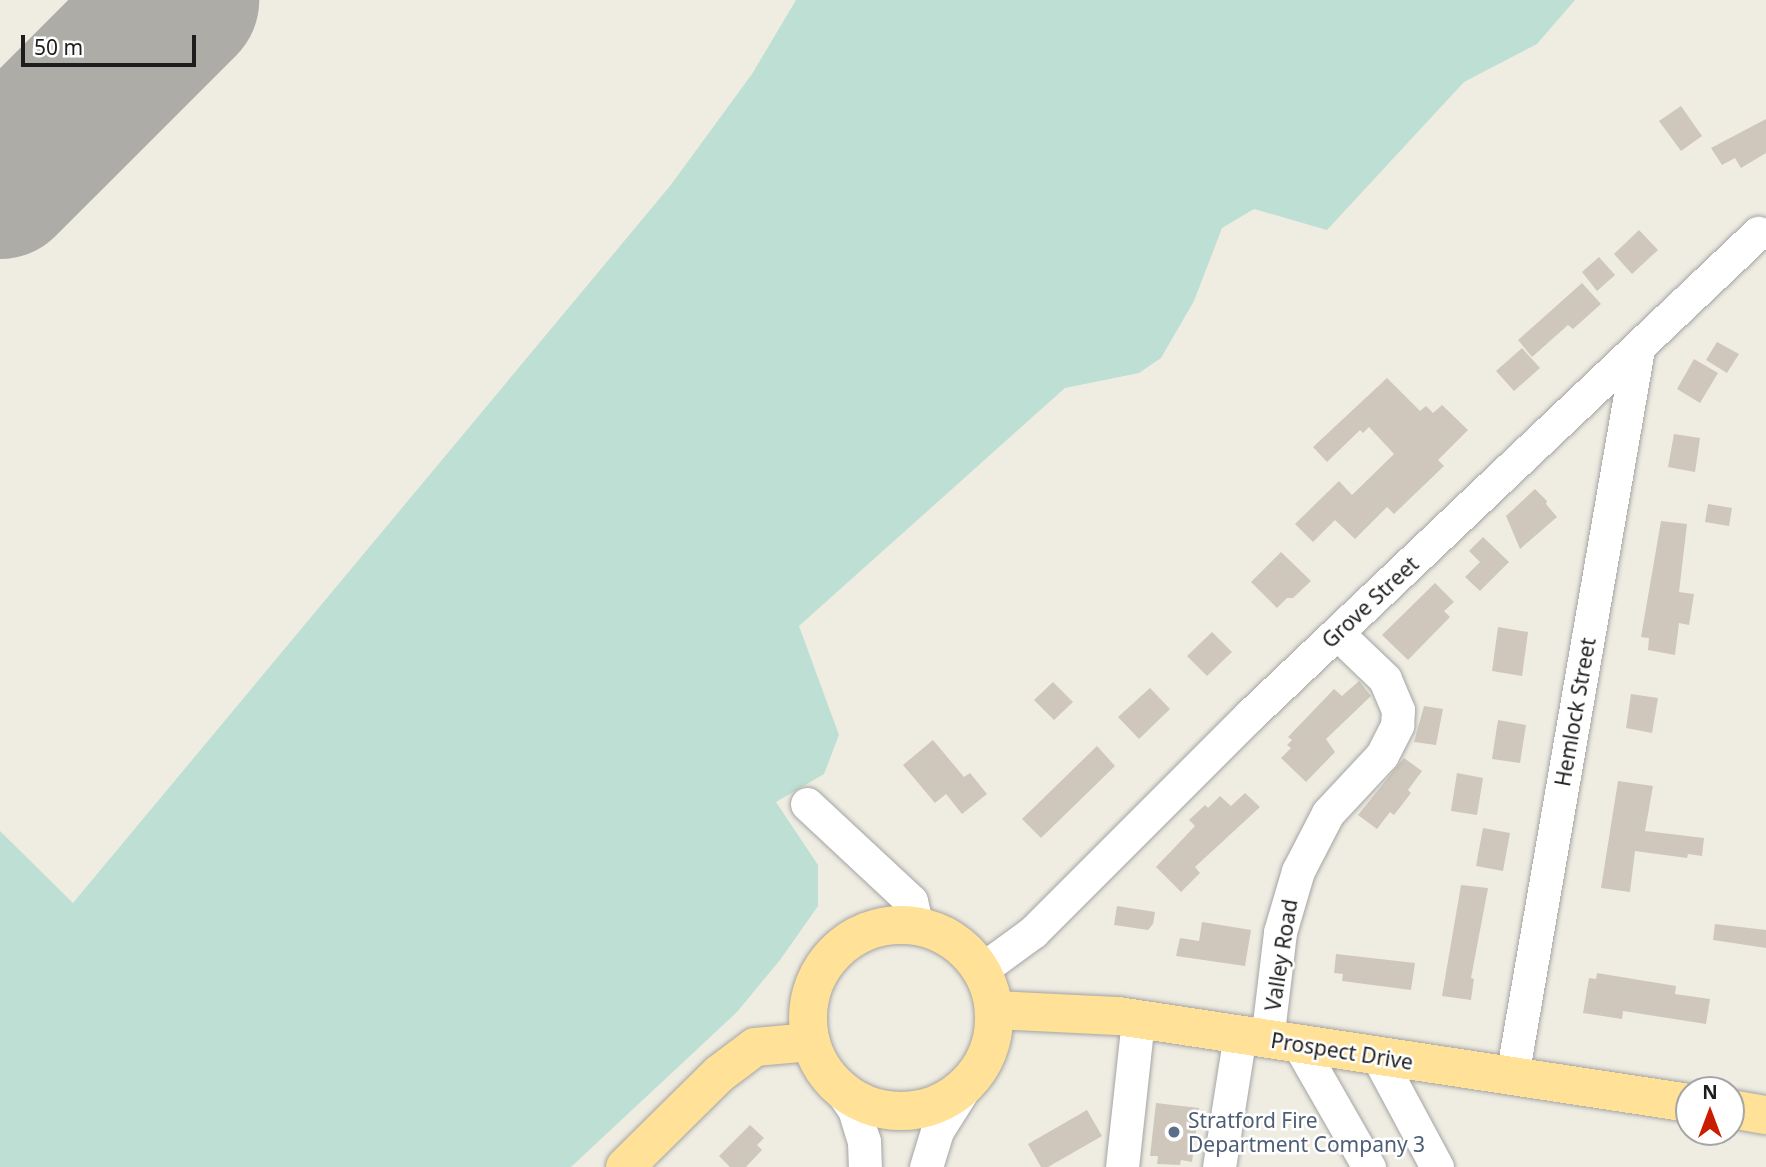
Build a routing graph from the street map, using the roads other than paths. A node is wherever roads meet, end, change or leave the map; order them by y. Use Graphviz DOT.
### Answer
graph roads {
  1 [pos="1758,233"];
  2 [pos="1638,349"];
  3 [pos="1337,633"];
  4 [pos="807,804"];
  5 [pos="917,926"];
  6 [pos="981,970"];
  7 [pos="994,1010"];
  8 [pos="1138,1019"];
  9 [pos="1269,1040"];
  10 [pos="811,1042"];
  11 [pos="1378,1057"];
  12 [pos="1512,1076"];
  13 [pos="968,1082"];
  14 [pos="837,1085"];
  15 [pos="1675,1101"];
  16 [pos="1745,1111"];
  17 [pos="1766,1115"];
  18 [pos="625,1167"];
  19 [pos="865,1167"];
  20 [pos="926,1167"];
  21 [pos="1122,1167"];
  22 [pos="1219,1167"];
  23 [pos="1369,1167"];
  24 [pos="1437,1167"];
  1 -- 2 [label="street, Grove Street"];
  2 -- 3 [label="street, Grove Street"];
  2 -- 12 [label="street, Hemlock Street"];
  3 -- 6 [label="street, Grove Street"];
  3 -- 9 [label="street, Valley Road"];
  4 -- 5 [label="street"];
  5 -- 6 [label="main road"];
  5 -- 10 [label="main road"];
  6 -- 7 [label="main road"];
  7 -- 8 [label="main road, Prospect Drive"];
  7 -- 13 [label="main road"];
  8 -- 9 [label="main road, Prospect Drive"];
  8 -- 21 [label="street"];
  9 -- 11 [label="main road, Prospect Drive"];
  9 -- 22 [label="street, Valley Road"];
  9 -- 23 [label="street"];
  10 -- 14 [label="main road"];
  10 -- 18 [label="main road"];
  11 -- 12 [label="main road, Prospect Drive"];
  11 -- 24 [label="street"];
  12 -- 15 [label="main road, Prospect Drive"];
  13 -- 14 [label="main road"];
  13 -- 20 [label="street"];
  14 -- 19 [label="street"];
  16 -- 17 [label="main road"];
}
